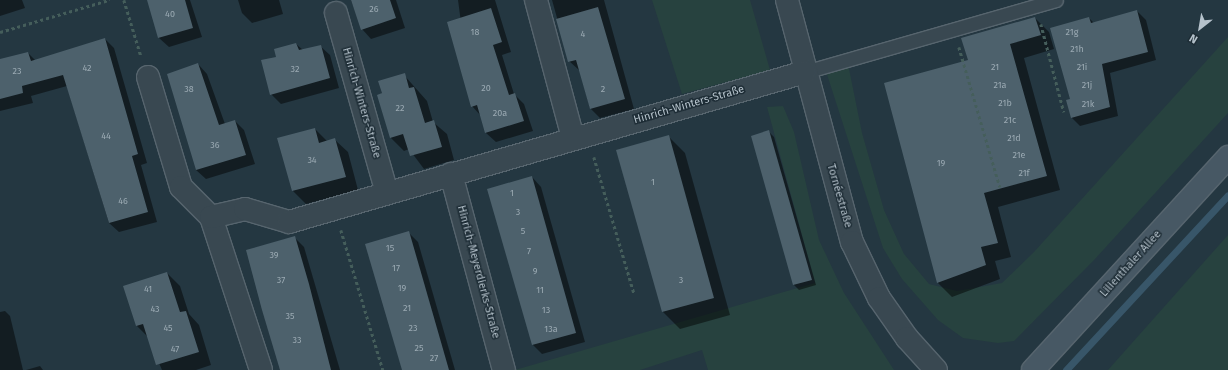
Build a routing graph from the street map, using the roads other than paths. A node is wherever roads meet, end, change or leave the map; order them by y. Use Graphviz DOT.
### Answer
graph roads {
  1 [pos="536,0"];
  2 [pos="787,0"];
  3 [pos="1056,0"];
  4 [pos="336,13"];
  5 [pos="805,72"];
  6 [pos="148,77"];
  7 [pos="573,138"];
  8 [pos="1228,157"];
  9 [pos="451,174"];
  10 [pos="387,193"];
  11 [pos="211,217"];
  12 [pos="261,370"];
  13 [pos="504,370"];
  14 [pos="936,370"];
  15 [pos="1034,370"];
  1 -- 7 [label="street"];
  2 -- 5 [label="street, Tornéestraße"];
  3 -- 5 [label="lane"];
  4 -- 10 [label="street, Hinrich-Winters-Straße"];
  5 -- 7 [label="street, Hinrich-Winters-Straße"];
  5 -- 14 [label="street, Tornéestraße"];
  6 -- 11 [label="street"];
  7 -- 9 [label="street, Hinrich-Winters-Straße"];
  8 -- 15 [label="main road, Lilienthaler Allee"];
  9 -- 10 [label="street, Hinrich-Winters-Straße"];
  9 -- 13 [label="street, Hinrich-Meyerdierks-Straße"];
  10 -- 11 [label="street, Hinrich-Winters-Straße"];
  11 -- 12 [label="street"];
}
